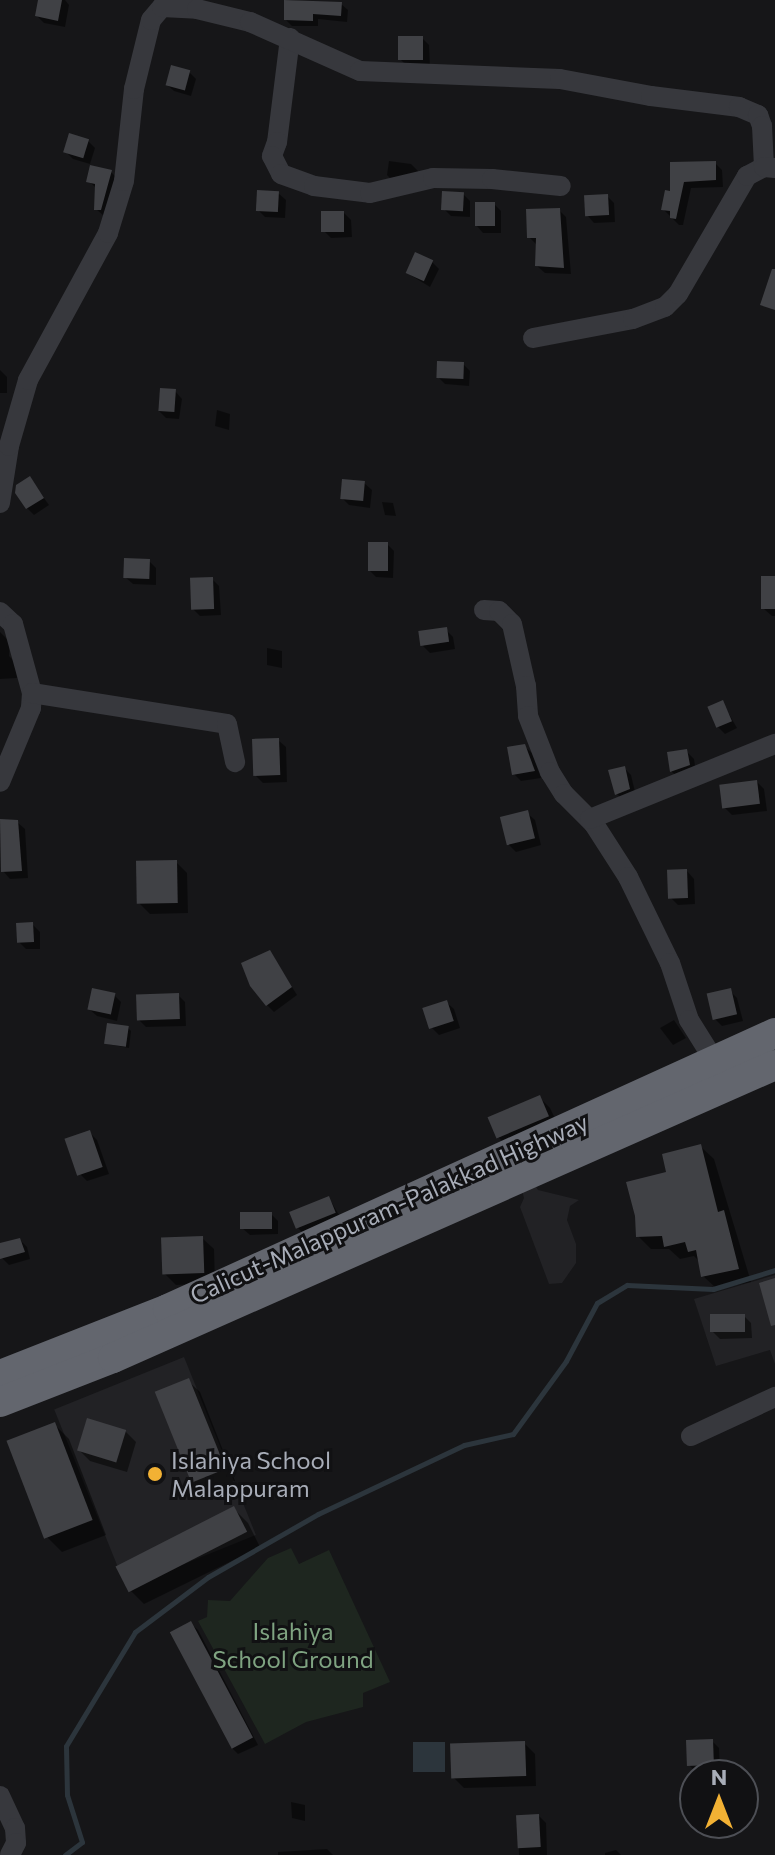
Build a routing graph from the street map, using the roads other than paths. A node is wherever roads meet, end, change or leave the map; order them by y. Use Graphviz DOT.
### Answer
graph roads {
  1 [pos="153,6"];
  2 [pos="290,38"];
  3 [pos="770,168"];
  4 [pos="561,186"];
  5 [pos="533,338"];
  6 [pos="0,503"];
  7 [pos="484,610"];
  8 [pos="0,612"];
  9 [pos="32,693"];
  10 [pos="775,744"];
  11 [pos="235,762"];
  12 [pos="0,782"];
  13 [pos="590,819"];
  14 [pos="775,1033"];
  15 [pos="714,1060"];
  16 [pos="775,1065"];
  17 [pos="0,1375"];
  18 [pos="775,1397"];
  19 [pos="0,1402"];
  20 [pos="691,1436"];
  21 [pos="0,1796"];
  22 [pos="13,1849"];
  1 -- 2 [label="street"];
  1 -- 6 [label="street"];
  2 -- 3 [label="street"];
  2 -- 4 [label="street"];
  3 -- 5 [label="street"];
  7 -- 13 [label="street"];
  8 -- 9 [label="street"];
  9 -- 11 [label="street"];
  9 -- 12 [label="street"];
  10 -- 13 [label="street"];
  13 -- 15 [label="street"];
  14 -- 15 [label="highway, Calicut-Malappuram-Palakkad Highway"];
  15 -- 17 [label="highway, Calicut-Malappuram-Palakkad Highway"];
  16 -- 19 [label="highway, Calicut-Malappuram-Palakkad Highway"];
  18 -- 20 [label="street"];
  21 -- 22 [label="street"];
}
